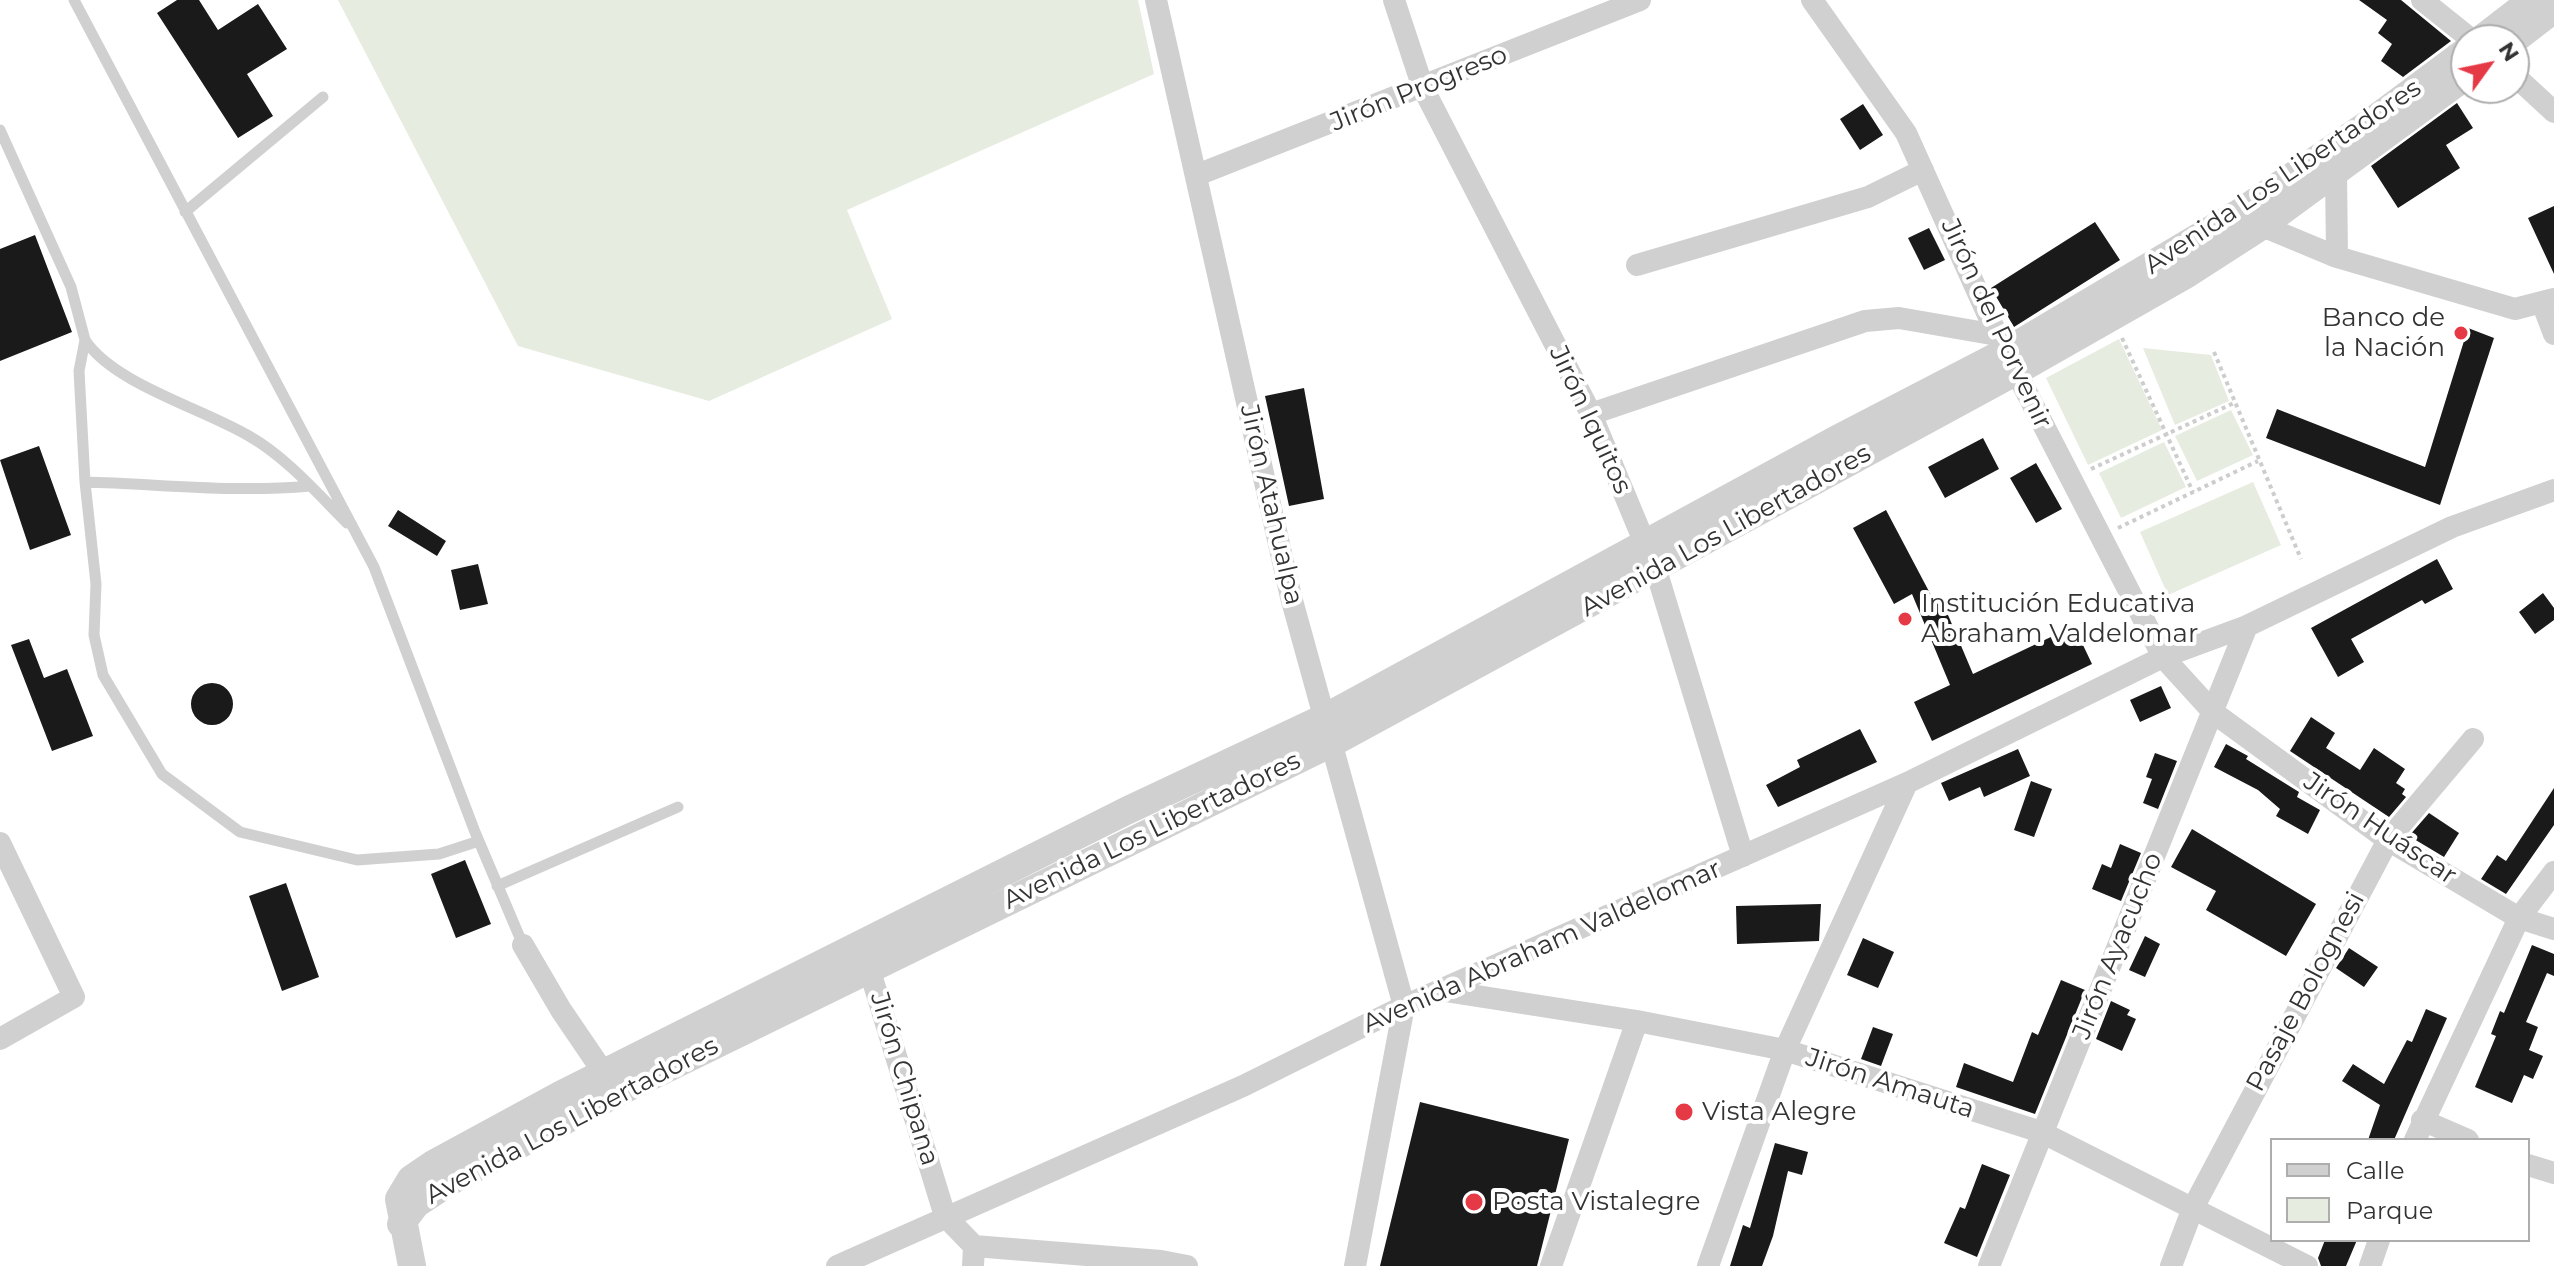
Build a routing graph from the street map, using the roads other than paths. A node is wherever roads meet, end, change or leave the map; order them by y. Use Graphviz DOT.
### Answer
graph roads {
  1 [pos="74,0"];
  2 [pos="1156,0"];
  3 [pos="1394,0"];
  4 [pos="1640,0"];
  5 [pos="1812,0"];
  6 [pos="2422,0"];
  7 [pos="2532,0"];
  8 [pos="2554,9"];
  9 [pos="2452,24"];
  10 [pos="2501,24"];
  11 [pos="2530,28"];
  12 [pos="2450,64"];
  13 [pos="2450,86"];
  14 [pos="1423,88"];
  15 [pos="2530,90"];
  16 [pos="323,97"];
  17 [pos="2554,112"];
  18 [pos="0,130"];
  19 [pos="2331,162"];
  20 [pos="1923,170"];
  21 [pos="1197,175"];
  22 [pos="185,212"];
  23 [pos="2249,220"];
  24 [pos="2337,257"];
  25 [pos="1637,265"];
  26 [pos="2548,302"];
  27 [pos="2554,334"];
  28 [pos="85,340"];
  29 [pos="2006,353"];
  30 [pos="1591,414"];
  31 [pos="85,482"];
  32 [pos="310,486"];
  33 [pos="2554,490"];
  34 [pos="356,531"];
  35 [pos="1651,557"];
  36 [pos="2247,626"];
  37 [pos="2163,657"];
  38 [pos="2214,713"];
  39 [pos="1330,730"];
  40 [pos="2473,739"];
  41 [pos="1907,783"];
  42 [pos="678,807"];
  43 [pos="2388,840"];
  44 [pos="479,841"];
  45 [pos="0,843"];
  46 [pos="1039,854"];
  47 [pos="1743,856"];
  48 [pos="6,872"];
  49 [pos="2554,872"];
  50 [pos="1051,881"];
  51 [pos="497,886"];
  52 [pos="974,887"];
  53 [pos="988,912"];
  54 [pos="2519,918"];
  55 [pos="2554,929"];
  56 [pos="523,945"];
  57 [pos="866,956"];
  58 [pos="1443,991"];
  59 [pos="1404,1006"];
  60 [pos="1637,1021"];
  61 [pos="0,1039"];
  62 [pos="1785,1050"];
  63 [pos="610,1083"];
  64 [pos="2418,1130"];
  65 [pos="2041,1132"];
  66 [pos="2458,1138"];
  67 [pos="2530,1166"];
  68 [pos="2554,1173"];
  69 [pos="2193,1208"];
  70 [pos="945,1216"];
  71 [pos="2378,1242"];
  72 [pos="973,1256"];
  73 [pos="412,1266"];
  74 [pos="837,1266"];
  75 [pos="1187,1266"];
  76 [pos="1355,1266"];
  77 [pos="1551,1266"];
  78 [pos="1708,1266"];
  79 [pos="1989,1266"];
  80 [pos="2171,1266"];
  81 [pos="2307,1266"];
  82 [pos="2370,1266"];
  1 -- 22 [label="lane"];
  2 -- 21 [label="street, Jirón Atahualpa"];
  3 -- 14 [label="street, Jirón Iquitos"];
  4 -- 14 [label="street, Jirón Progreso"];
  5 -- 20 [label="street, Jirón del Porvenir"];
  6 -- 9 [label="street"];
  7 -- 10 [label="street"];
  8 -- 11 [label="street"];
  12 -- 19 [label="street, Avenida Los Libertadores"];
  13 -- 19 [label="street, Avenida Los Libertadores"];
  14 -- 21 [label="street, Jirón Progreso"];
  14 -- 30 [label="street, Jirón Iquitos"];
  15 -- 17 [label="street"];
  16 -- 22 [label="lane"];
  18 -- 28 [label="lane"];
  19 -- 23 [label="street, Avenida Los Libertadores"];
  19 -- 24 [label="street"];
  20 -- 25 [label="street"];
  20 -- 29 [label="street, Jirón del Porvenir"];
  21 -- 39 [label="street, Jirón Atahualpa"];
  22 -- 34 [label="lane"];
  23 -- 24 [label="street"];
  23 -- 29 [label="street, Avenida Los Libertadores"];
  23 -- 29 [label="street, Avenida Los Libertadores"];
  24 -- 26 [label="street"];
  26 -- 27 [label="street"];
  28 -- 31 [label="lane"];
  28 -- 32 [label="lane"];
  29 -- 30 [label="street"];
  29 -- 35 [label="street, Avenida Los Libertadores"];
  29 -- 37 [label="street, Jirón del Porvenir"];
  30 -- 35 [label="street, Jirón Iquitos"];
  31 -- 32 [label="lane"];
  31 -- 44 [label="lane"];
  32 -- 34 [label="lane"];
  33 -- 36 [label="street, Avenida Abraham Valdelomar"];
  34 -- 44 [label="lane"];
  35 -- 39 [label="street, Avenida Los Libertadores"];
  35 -- 47 [label="street, Jirón Iquitos"];
  36 -- 37 [label="street, Avenida Abraham Valdelomar"];
  36 -- 38 [label="street, Jirón Ayacucho"];
  37 -- 38 [label="street, Jirón Huáscar"];
  37 -- 41 [label="street, Avenida Abraham Valdelomar"];
  38 -- 43 [label="street, Jirón Huáscar"];
  38 -- 65 [label="street, Jirón Ayacucho"];
  39 -- 46 [label="street, Avenida Los Libertadores"];
  39 -- 50 [label="street, Avenida Los Libertadores"];
  39 -- 59 [label="street, Jirón Atahualpa"];
  40 -- 43 [label="street, Pasaje Bolognesi"];
  41 -- 47 [label="street, Avenida Abraham Valdelomar"];
  41 -- 62 [label="street"];
  42 -- 51 [label="lane"];
  43 -- 54 [label="street, Jirón Huáscar"];
  43 -- 69 [label="street, Pasaje Bolognesi"];
  44 -- 51 [label="lane"];
  45 -- 48 [label="street"];
  46 -- 50 [label="street"];
  46 -- 52 [label="street, Avenida Los Libertadores"];
  47 -- 58 [label="street, Avenida Abraham Valdelomar"];
  48 -- 61 [label="street"];
  49 -- 54 [label="street"];
  50 -- 53 [label="street, Avenida Los Libertadores"];
  51 -- 56 [label="lane"];
  52 -- 53 [label="street"];
  52 -- 57 [label="street, Avenida Los Libertadores"];
  53 -- 57 [label="street, Avenida Los Libertadores"];
  54 -- 55 [label="street, Jirón Huáscar"];
  54 -- 64 [label="street"];
  56 -- 63 [label="street"];
  57 -- 63 [label="street, Avenida Los Libertadores"];
  57 -- 70 [label="street, Jirón Chipana"];
  58 -- 59 [label="street, Avenida Abraham Valdelomar"];
  58 -- 60 [label="street, Jirón Amauta"];
  59 -- 70 [label="street, Avenida Abraham Valdelomar"];
  59 -- 76 [label="street"];
  60 -- 62 [label="street, Jirón Amauta"];
  60 -- 77 [label="street"];
  62 -- 65 [label="street, Jirón Amauta"];
  62 -- 78 [label="street"];
  63 -- 73 [label="street, Avenida Los Libertadores"];
  64 -- 66 [label="street"];
  65 -- 69 [label="street, Jirón Amauta"];
  65 -- 79 [label="street, Jirón Ayacucho"];
  67 -- 68 [label="street"];
  69 -- 80 [label="street, Pasaje Bolognesi"];
  69 -- 81 [label="street, Jirón Amauta"];
  70 -- 72 [label="street"];
  70 -- 74 [label="street, Avenida Abraham Valdelomar"];
  71 -- 82 [label="street"];
  72 -- 75 [label="street"];
}
